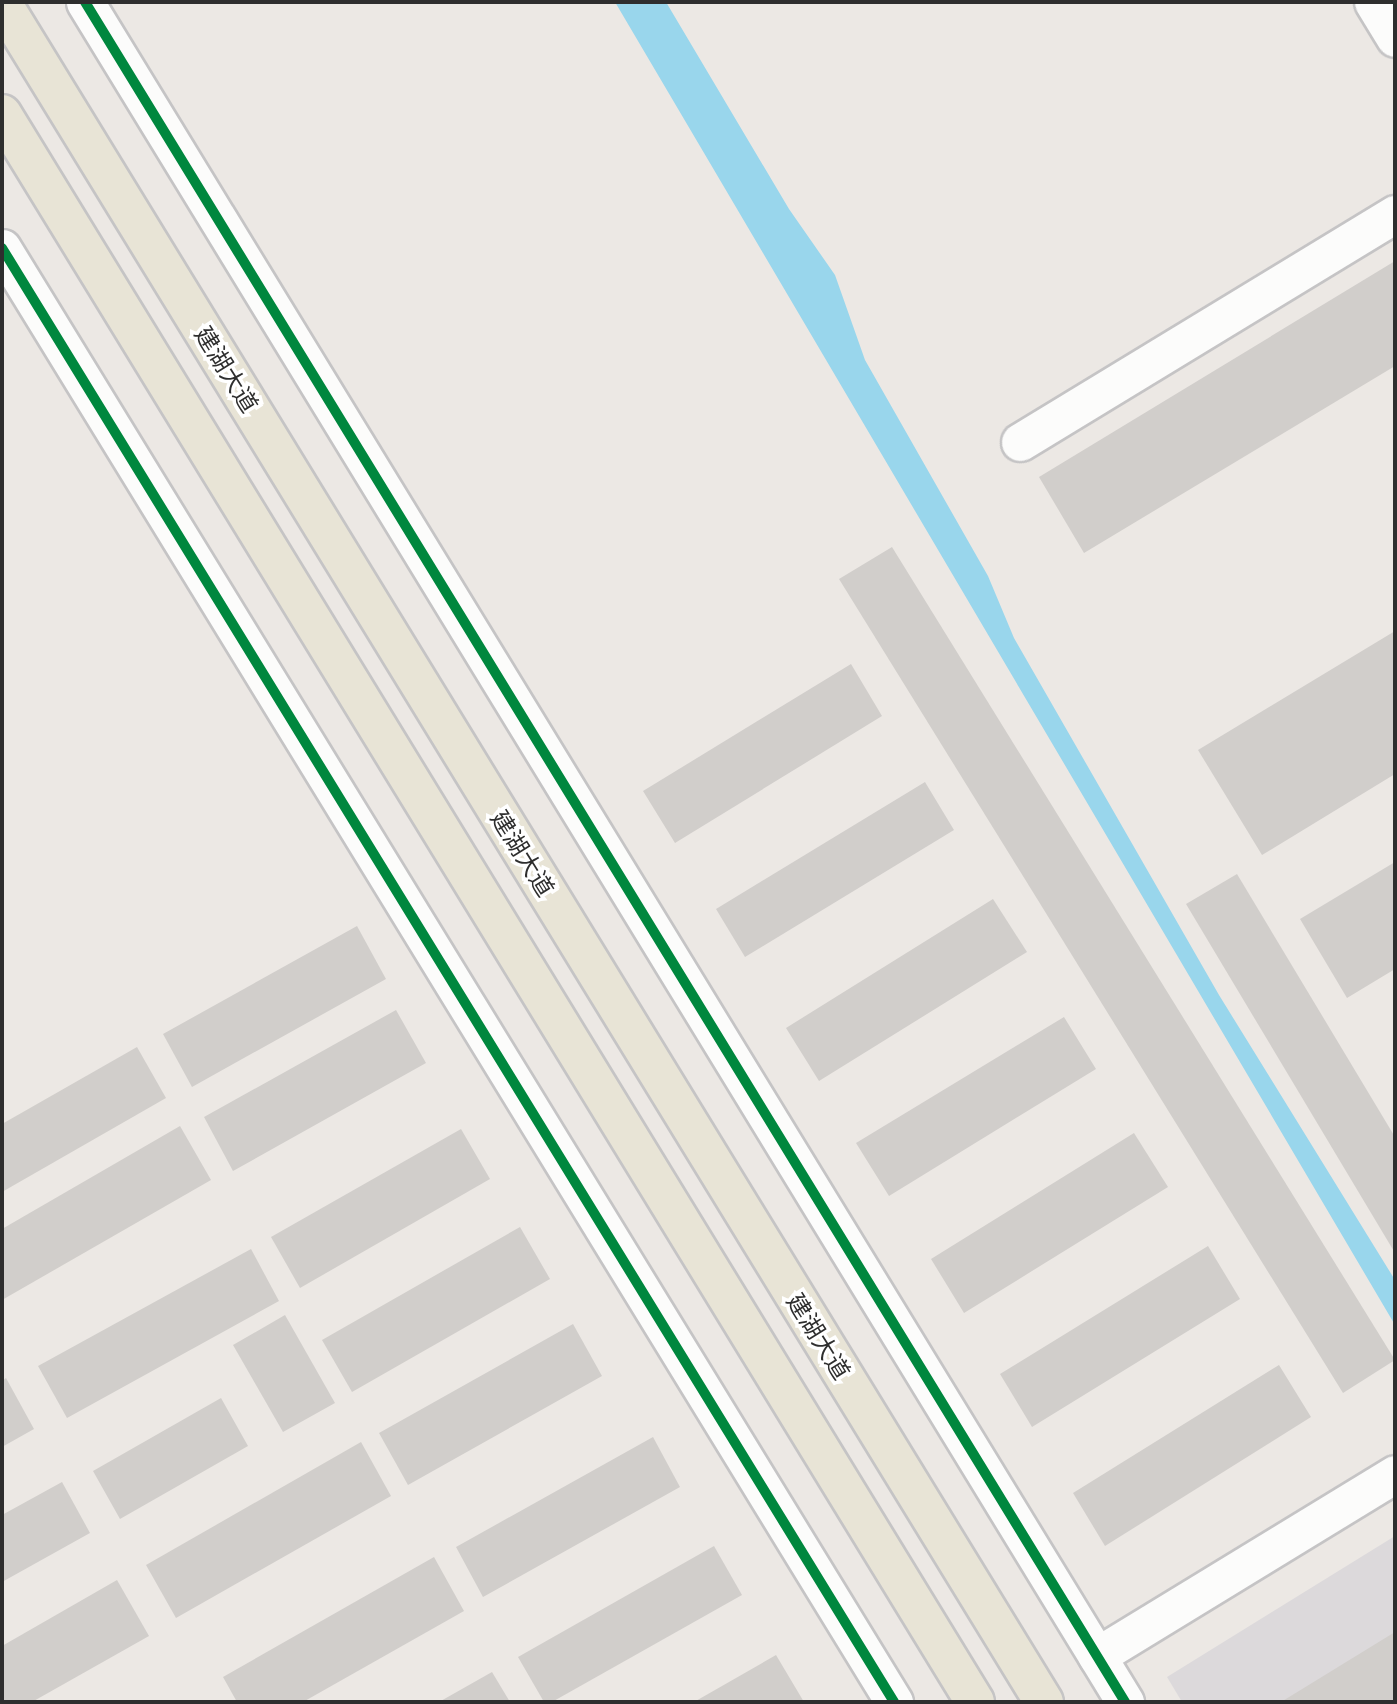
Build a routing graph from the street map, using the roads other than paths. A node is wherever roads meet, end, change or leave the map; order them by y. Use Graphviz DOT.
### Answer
graph roads {
  1 [pos="85,2"];
  2 [pos="1373,2"];
  3 [pos="2,3"];
  4 [pos="1395,38"];
  5 [pos="2,114"];
  6 [pos="1395,214"];
  7 [pos="2,248"];
  8 [pos="1020,442"];
  9 [pos="1395,1474"];
  10 [pos="1097,1656"];
  11 [pos="894,1702"];
  12 [pos="975,1702"];
  13 [pos="1044,1702"];
  14 [pos="1125,1702"];
  1 -- 10 [label="street"];
  2 -- 4 [label="street"];
  3 -- 13 [label="main road, 建湖大道"];
  5 -- 12 [label="main road"];
  6 -- 8 [label="street"];
  7 -- 11 [label="street"];
  9 -- 10 [label="street"];
  10 -- 14 [label="street"];
}
